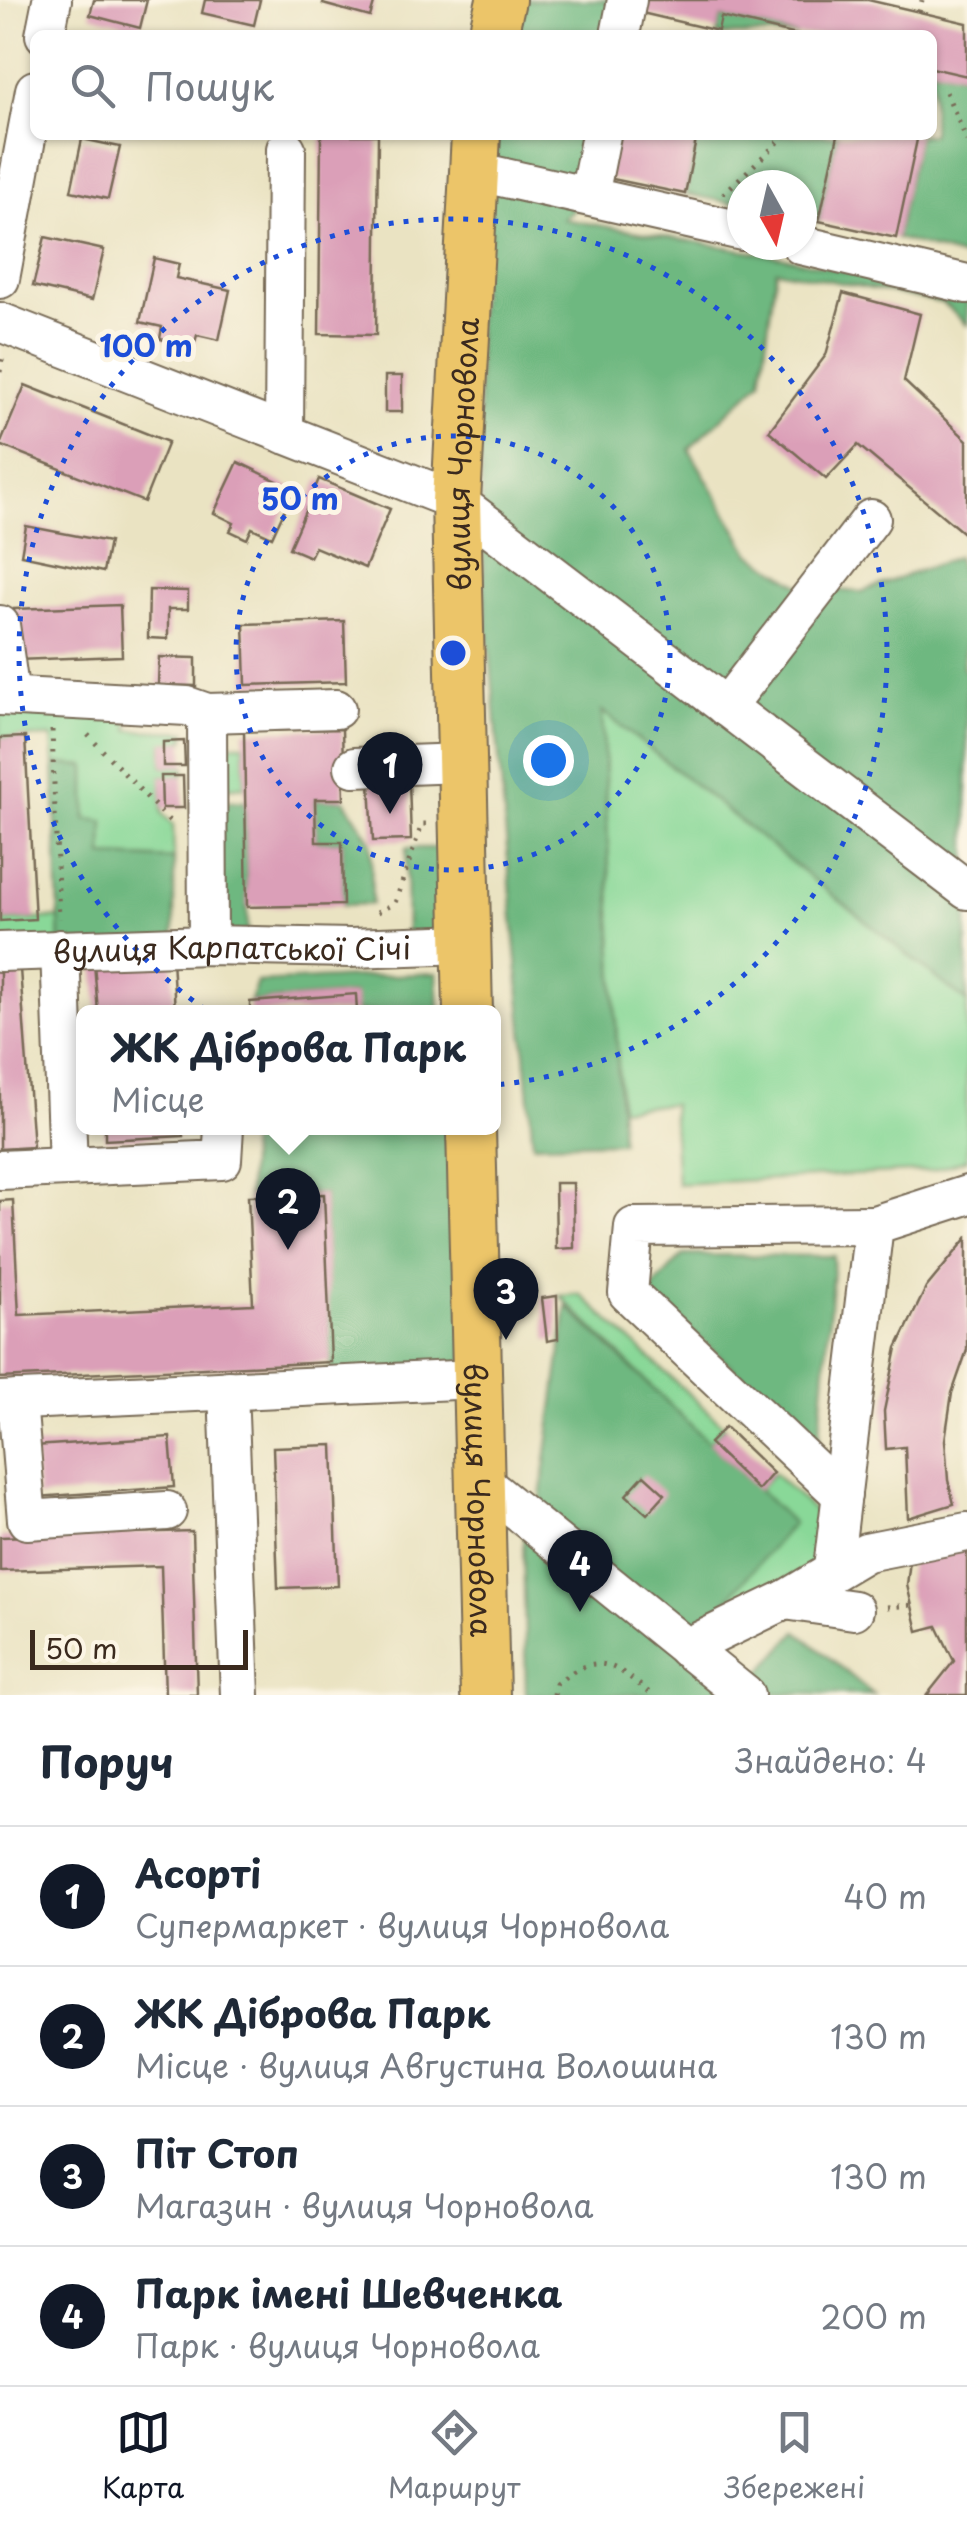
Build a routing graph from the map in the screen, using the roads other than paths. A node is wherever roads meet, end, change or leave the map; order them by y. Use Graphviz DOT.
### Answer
graph roads {
  1 [pos="52,0"];
  2 [pos="501,0"];
  3 [pos="627,0"];
  4 [pos="46,30"];
  5 [pos="494,30"];
  6 [pos="621,30"];
  7 [pos="30,117"];
  8 [pos="599,140"];
  9 [pos="286,149"];
  10 [pos="475,153"];
  11 [pos="589,196"];
  12 [pos="727,227"];
  13 [pos="817,249"];
  14 [pos="0,278"];
  15 [pos="967,284"];
  16 [pos="0,322"];
  17 [pos="284,434"];
  18 [pos="456,501"];
  19 [pos="871,519"];
  20 [pos="0,625"];
  21 [pos="5,696"];
  22 [pos="726,707"];
  23 [pos="336,708"];
  24 [pos="208,713"];
  25 [pos="461,763"];
  26 [pos="354,767"];
  27 [pos="967,890"];
  28 [pos="466,944"];
  29 [pos="208,945"];
  30 [pos="60,949"];
  31 [pos="0,952"];
  32 [pos="468,1005"];
  33 [pos="224,1135"];
  34 [pos="470,1135"];
  35 [pos="68,1167"];
  36 [pos="0,1170"];
  37 [pos="967,1196"];
  38 [pos="874,1226"];
  39 [pos="477,1379"];
  40 [pos="228,1390"];
  41 [pos="8,1400"];
  42 [pos="480,1480"];
  43 [pos="842,1494"];
  44 [pos="167,1511"];
  45 [pos="967,1532"];
  46 [pos="833,1568"];
  47 [pos="785,1600"];
  48 [pos="854,1610"];
  49 [pos="686,1648"];
  50 [pos="240,1695"];
  51 [pos="485,1695"];
  52 [pos="744,1695"];
  1 -- 4 [label="street"];
  2 -- 5 [label="main road"];
  3 -- 6 [label="street"];
  7 -- 14 [label="street"];
  8 -- 11 [label="street"];
  9 -- 17 [label="street"];
  10 -- 11 [label="street"];
  10 -- 18 [label="main road, вулиця Чорновола"];
  11 -- 12 [label="street"];
  13 -- 15 [label="street"];
  16 -- 17 [label="street"];
  17 -- 18 [label="street"];
  18 -- 22 [label="street"];
  18 -- 25 [label="main road, вулиця Чорновола"];
  19 -- 22 [label="street"];
  20 -- 21 [label="street"];
  21 -- 24 [label="street"];
  22 -- 27 [label="street"];
  23 -- 24 [label="street"];
  24 -- 29 [label="street"];
  25 -- 26 [label="street"];
  25 -- 28 [label="main road, вулиця Чорновола"];
  28 -- 29 [label="street, вулиця Карпатської Січі"];
  28 -- 32 [label="main road, вулиця Чорновола"];
  29 -- 30 [label="street, вулиця Карпатської Січі"];
  30 -- 31 [label="street, вулиця Карпатської Січі"];
  30 -- 35 [label="street"];
  33 -- 35 [label="street"];
  34 -- 39 [label="main road, вулиця Чорновола"];
  35 -- 36 [label="street"];
  37 -- 38 [label="street"];
  38 -- 43 [label="street"];
  38 -- 43 [label="street"];
  39 -- 40 [label="street"];
  39 -- 42 [label="main road, вулиця Чорновола"];
  40 -- 41 [label="street"];
  40 -- 50 [label="street"];
  41 -- 44 [label="street"];
  42 -- 49 [label="street"];
  42 -- 51 [label="main road, вулиця Чорновола"];
  43 -- 46 [label="street"];
  45 -- 46 [label="street"];
  46 -- 47 [label="street"];
  47 -- 48 [label="street"];
  47 -- 49 [label="street"];
  49 -- 52 [label="street"];
}
